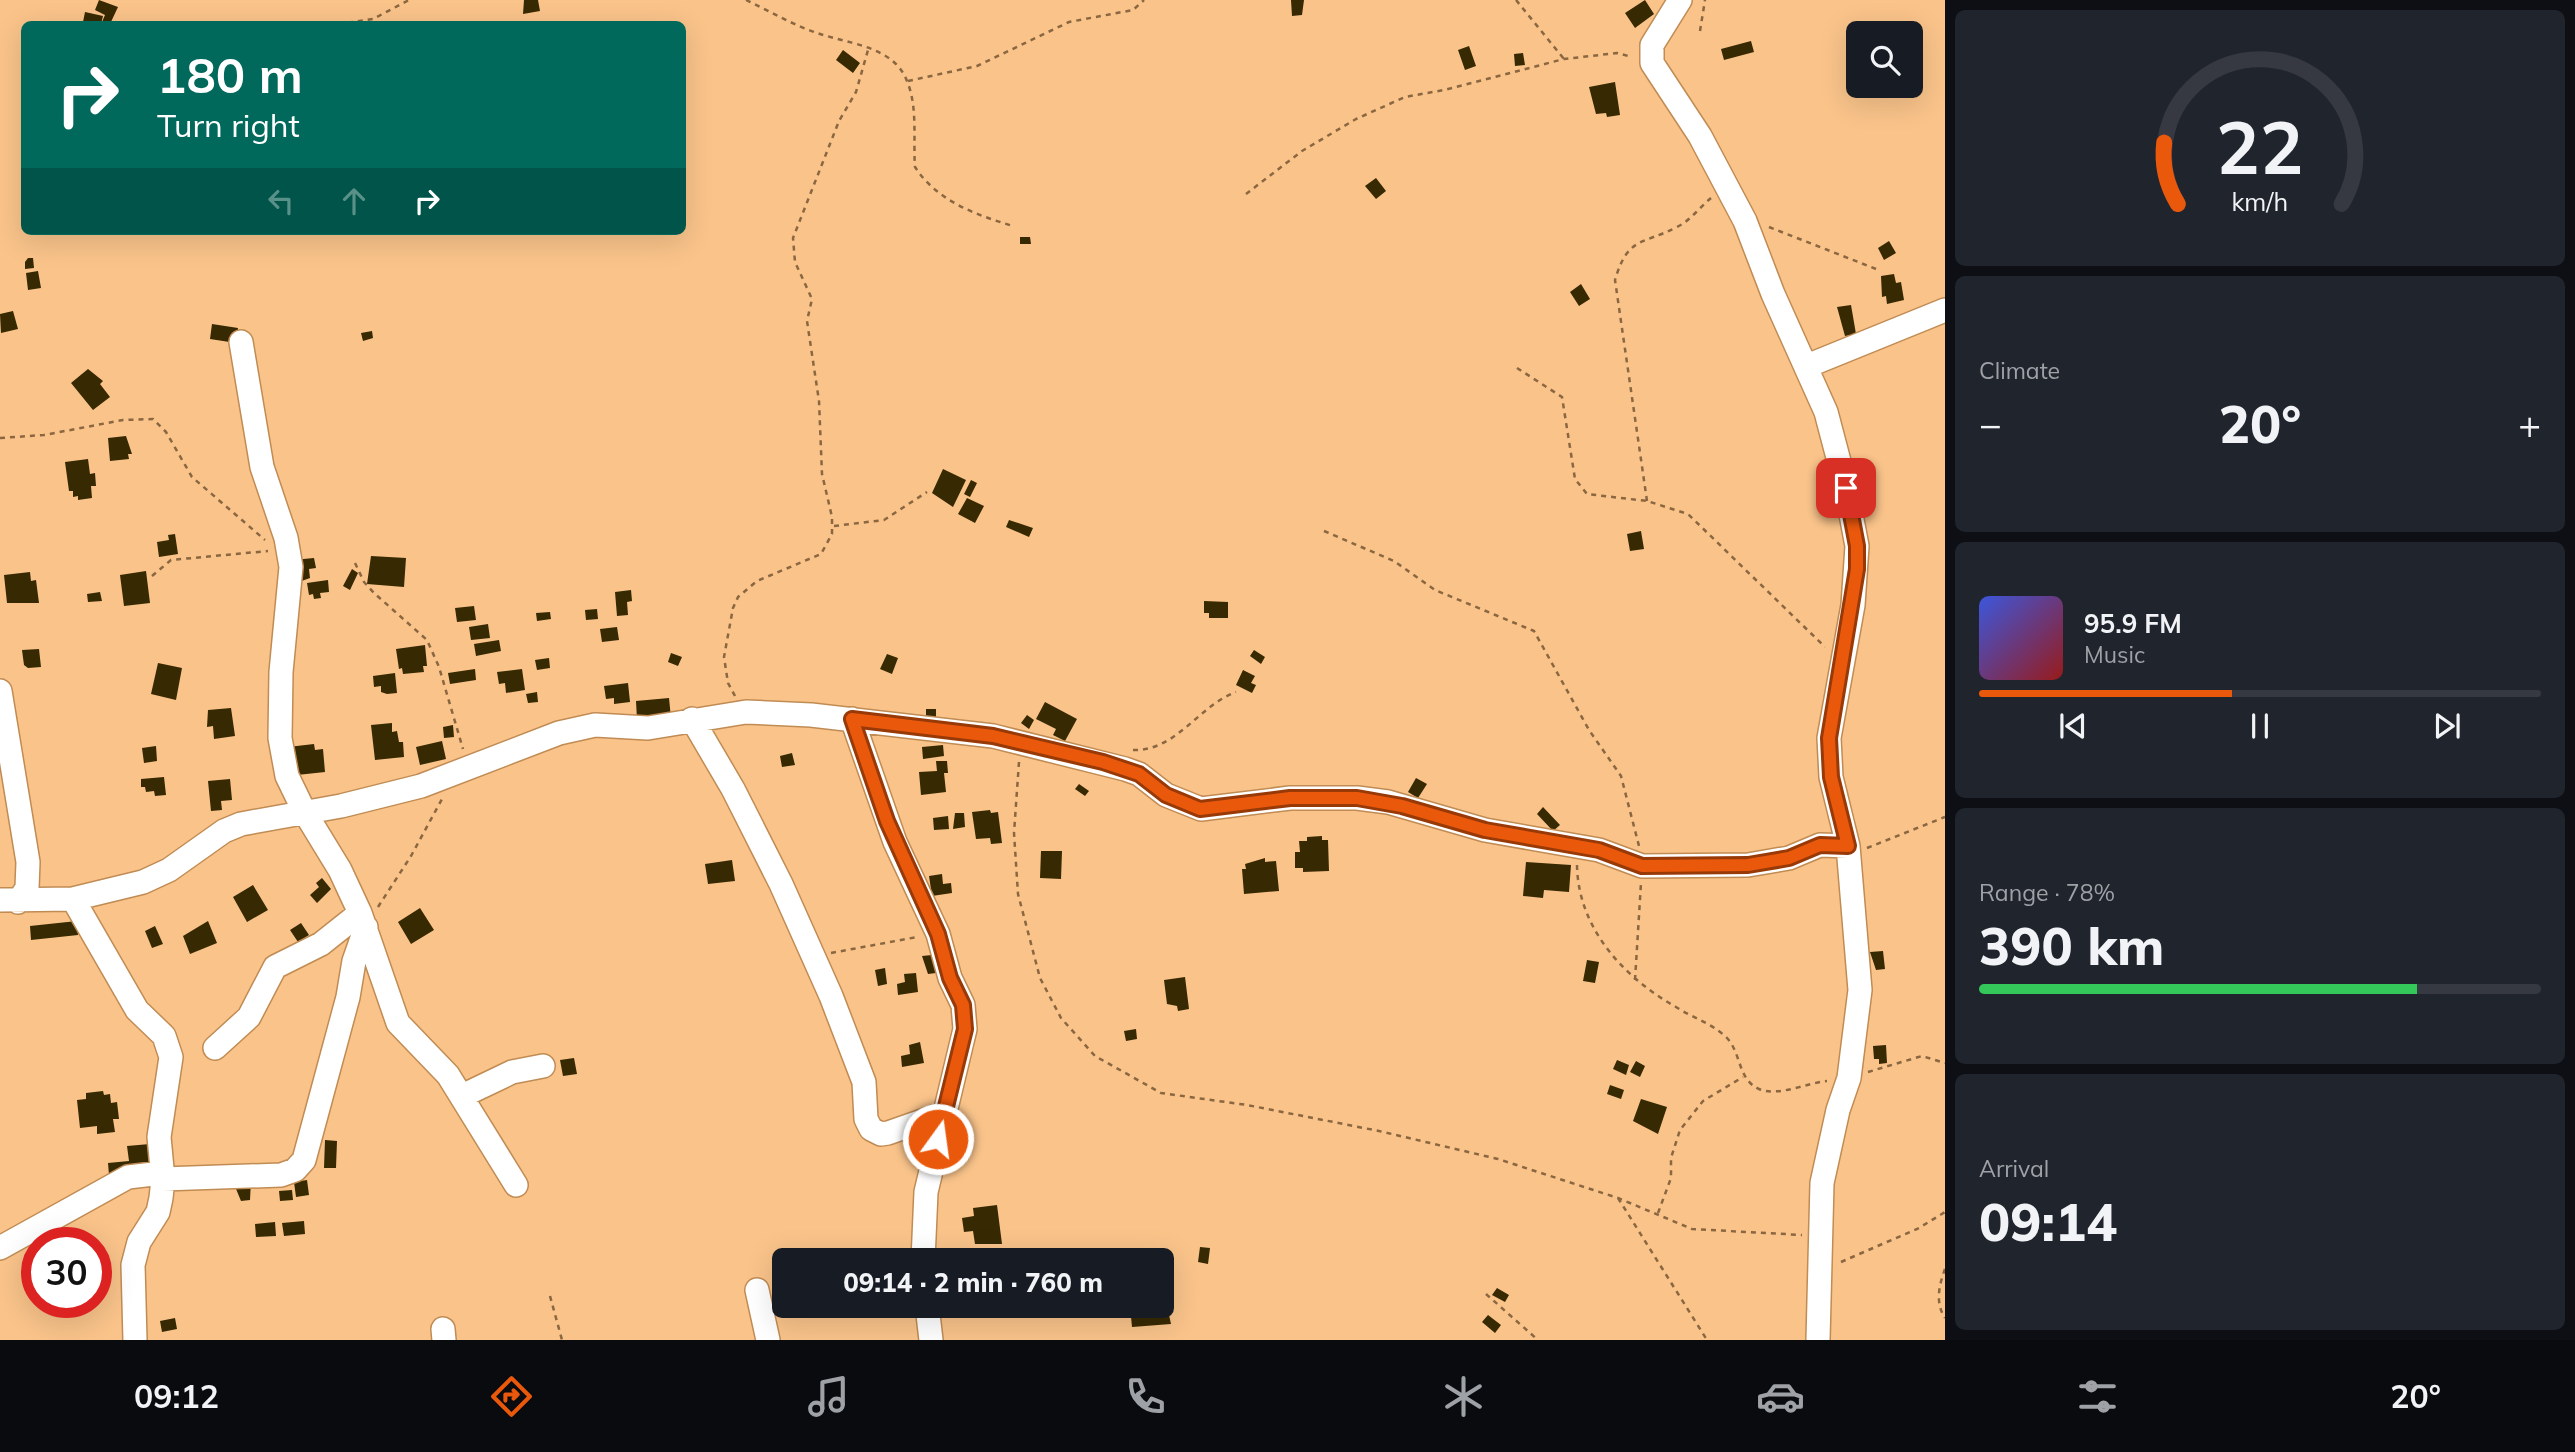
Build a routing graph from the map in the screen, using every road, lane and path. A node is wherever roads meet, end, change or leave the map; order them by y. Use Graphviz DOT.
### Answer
graph roads {
  1 [pos="409,0"];
  2 [pos="747,0"];
  3 [pos="1144,0"];
  4 [pos="1516,0"];
  5 [pos="1679,0"];
  6 [pos="1705,0"];
  7 [pos="359,21"];
  8 [pos="1700,31"];
  9 [pos="868,50"];
  10 [pos="1564,58"];
  11 [pos="1652,63"];
  12 [pos="908,82"];
  13 [pos="1728,187"];
  14 [pos="1246,194"];
  15 [pos="1745,221"];
  16 [pos="1013,226"];
  17 [pos="1876,269"];
  18 [pos="1945,310"];
  19 [pos="241,342"];
  20 [pos="1807,366"];
  21 [pos="1517,368"];
  22 [pos="0,439"];
  23 [pos="927,492"];
  24 [pos="1647,501"];
  25 [pos="833,527"];
  26 [pos="1324,531"];
  27 [pos="355,563"];
  28 [pos="152,576"];
  29 [pos="1843,664"];
  30 [pos="0,691"];
  31 [pos="1236,692"];
  32 [pos="746,712"];
  33 [pos="692,719"];
  34 [pos="852,719"];
  35 [pos="1021,743"];
  36 [pos="1124,750"];
  37 [pos="471,765"];
  38 [pos="448,775"];
  39 [pos="304,811"];
  40 [pos="1945,817"];
  41 [pos="1576,846"];
  42 [pos="1849,853"];
  43 [pos="1642,866"];
  44 [pos="73,899"];
  45 [pos="9,901"];
  46 [pos="363,920"];
  47 [pos="938,934"];
  48 [pos="812,957"];
  49 [pos="1635,980"];
  50 [pos="215,1048"];
  51 [pos="1945,1063"];
  52 [pos="543,1066"];
  53 [pos="1743,1077"];
  54 [pos="1849,1078"];
  55 [pos="462,1096"];
  56 [pos="945,1113"];
  57 [pos="162,1176"];
  58 [pos="516,1185"];
  59 [pos="1618,1198"];
  60 [pos="1945,1212"];
  61 [pos="1658,1215"];
  62 [pos="1819,1236"];
  63 [pos="0,1248"];
  64 [pos="924,1248"];
  65 [pos="1945,1269"];
  66 [pos="1822,1270"];
  67 [pos="757,1290"];
  68 [pos="1486,1294"];
  69 [pos="550,1296"];
  70 [pos="928,1318"];
  71 [pos="1945,1318"];
  72 [pos="135,1340"];
  73 [pos="562,1340"];
  74 [pos="768,1340"];
  75 [pos="931,1340"];
  76 [pos="1538,1340"];
  77 [pos="1707,1340"];
  78 [pos="1818,1340"];
  1 -- 7 [label="path"];
  2 -- 9 [label="path"];
  3 -- 12 [label="path"];
  4 -- 10 [label="path"];
  5 -- 11 [label="street"];
  6 -- 8 [label="path"];
  9 -- 12 [label="path"];
  9 -- 25 [label="path"];
  10 -- 11 [label="path"];
  10 -- 14 [label="path"];
  11 -- 13 [label="street"];
  12 -- 16 [label="path"];
  13 -- 15 [label="street"];
  13 -- 24 [label="path"];
  15 -- 17 [label="path"];
  15 -- 20 [label="street"];
  18 -- 20 [label="street"];
  19 -- 39 [label="street"];
  20 -- 29 [label="street"];
  21 -- 24 [label="path"];
  22 -- 28 [label="path"];
  23 -- 25 [label="path"];
  24 -- 29 [label="path"];
  25 -- 32 [label="path"];
  26 -- 43 [label="path"];
  27 -- 37 [label="path"];
  29 -- 42 [label="street"];
  30 -- 45 [label="street"];
  31 -- 36 [label="path"];
  32 -- 33 [label="street"];
  32 -- 34 [label="street"];
  33 -- 37 [label="street"];
  33 -- 48 [label="street"];
  34 -- 35 [label="street"];
  34 -- 47 [label="street"];
  35 -- 41 [label="street"];
  35 -- 59 [label="path"];
  37 -- 38 [label="street"];
  38 -- 39 [label="street"];
  38 -- 46 [label="path"];
  39 -- 44 [label="street"];
  39 -- 46 [label="street"];
  40 -- 42 [label="path"];
  41 -- 43 [label="street"];
  41 -- 49 [label="path"];
  42 -- 43 [label="street"];
  42 -- 54 [label="street"];
  43 -- 49 [label="path"];
  44 -- 45 [label="street"];
  44 -- 57 [label="street"];
  46 -- 50 [label="street"];
  46 -- 55 [label="street"];
  46 -- 57 [label="street"];
  47 -- 48 [label="path"];
  47 -- 56 [label="street"];
  48 -- 56 [label="street"];
  49 -- 53 [label="path"];
  51 -- 54 [label="path"];
  52 -- 55 [label="street"];
  53 -- 54 [label="path"];
  53 -- 61 [label="path"];
  54 -- 62 [label="street"];
  55 -- 58 [label="street"];
  56 -- 64 [label="street"];
  57 -- 63 [label="street"];
  57 -- 72 [label="street"];
  59 -- 61 [label="path"];
  59 -- 77 [label="path"];
  60 -- 66 [label="path"];
  61 -- 62 [label="path"];
  62 -- 66 [label="street"];
  65 -- 71 [label="path"];
  66 -- 78 [label="street"];
  67 -- 74 [label="street"];
  68 -- 76 [label="path"];
  69 -- 73 [label="path"];
  70 -- 75 [label="street"];
}
